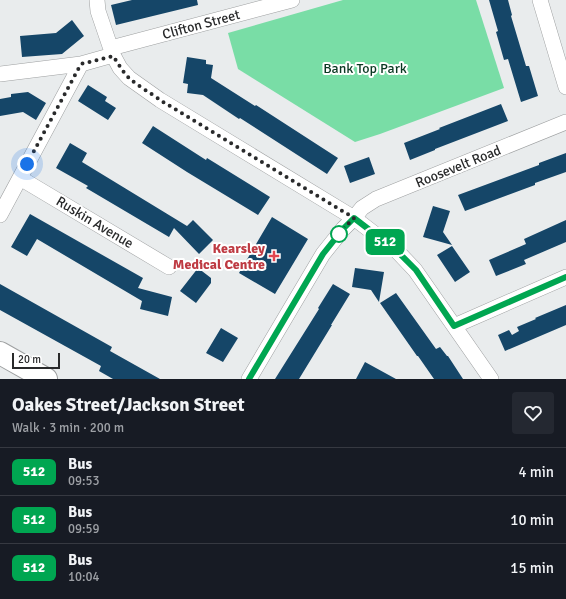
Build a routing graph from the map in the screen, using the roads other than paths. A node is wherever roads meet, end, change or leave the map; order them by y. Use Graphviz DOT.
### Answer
graph roads {
  1 [pos="97,0"];
  2 [pos="292,0"];
  3 [pos="540,0"];
  4 [pos="112,52"];
  5 [pos="81,64"];
  6 [pos="0,74"];
  7 [pos="565,78"];
  8 [pos="566,122"];
  9 [pos="20,178"];
  10 [pos="0,215"];
  11 [pos="354,218"];
  12 [pos="169,267"];
  13 [pos="566,277"];
  14 [pos="454,326"];
  15 [pos="0,353"];
  16 [pos="46,379"];
  17 [pos="249,379"];
  18 [pos="491,379"];
  1 -- 4 [label="street"];
  2 -- 4 [label="street, Clifton Street"];
  3 -- 7 [label="street"];
  4 -- 5 [label="street, Clifton Street"];
  4 -- 11 [label="street"];
  5 -- 6 [label="street, Clifton Street"];
  5 -- 9 [label="street"];
  8 -- 11 [label="street, Roosevelt Road"];
  9 -- 10 [label="street"];
  9 -- 12 [label="street, Ruskin Avenue"];
  11 -- 14 [label="street"];
  11 -- 17 [label="street, Roosevelt Road"];
  13 -- 14 [label="street"];
  14 -- 18 [label="street"];
  15 -- 16 [label="main road"];
}
